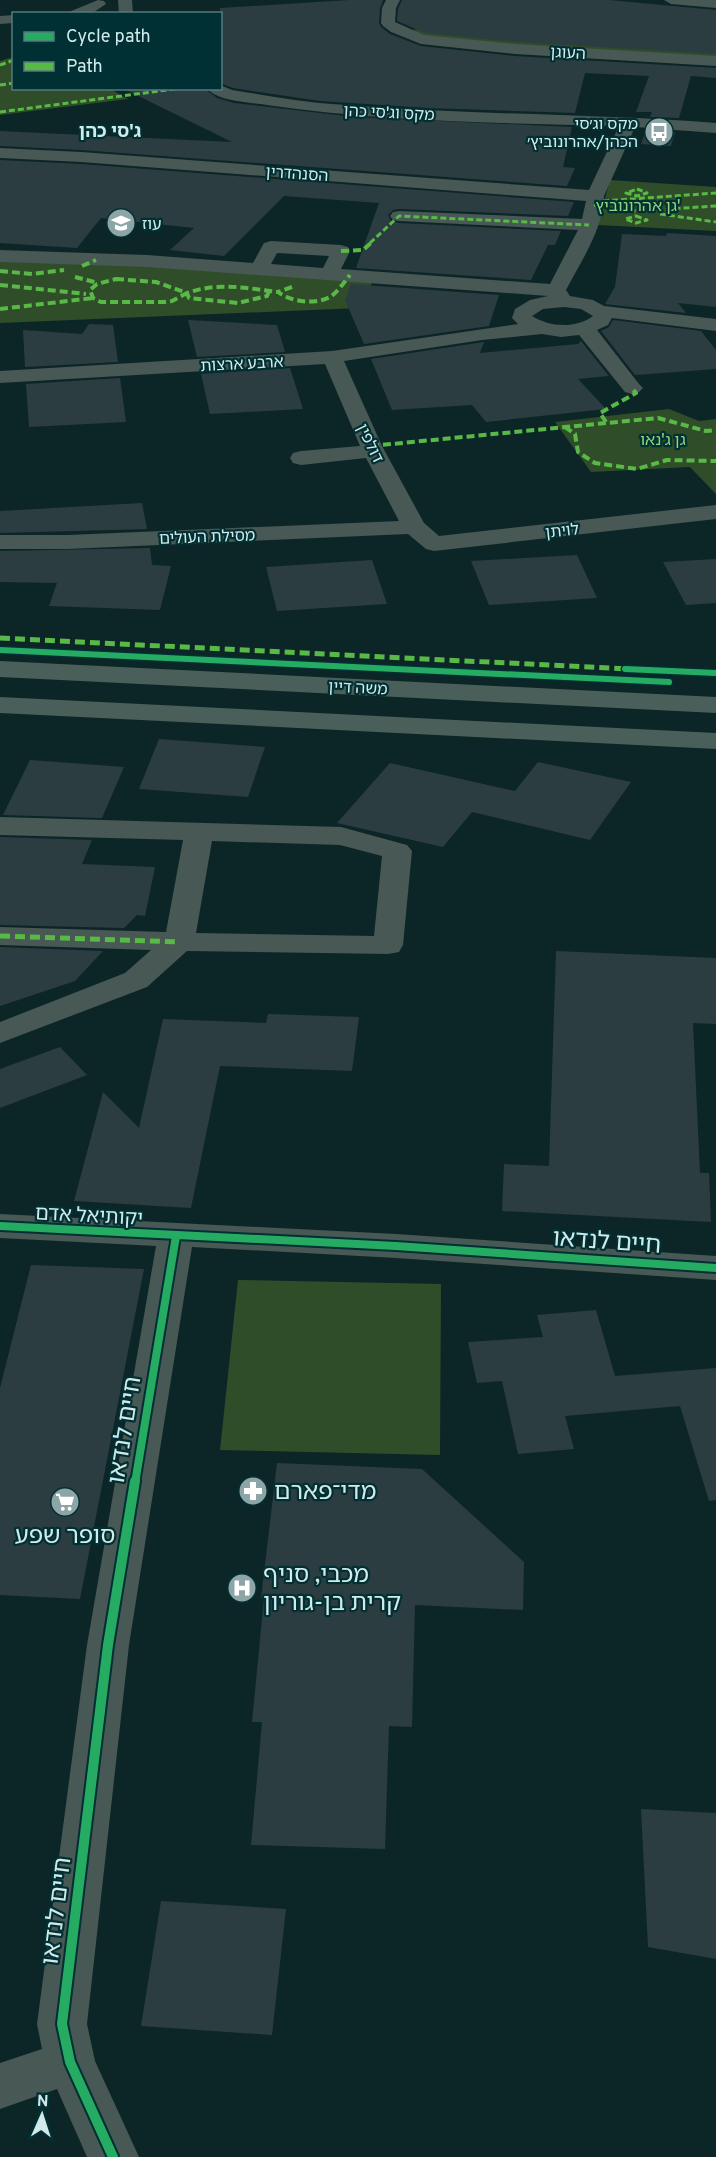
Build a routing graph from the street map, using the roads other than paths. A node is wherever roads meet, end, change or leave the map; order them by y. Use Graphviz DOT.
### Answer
graph roads {
  1 [pos="393,0"];
  2 [pos="671,0"];
  3 [pos="716,4"];
  4 [pos="100,6"];
  5 [pos="83,12"];
  6 [pos="716,61"];
  7 [pos="219,90"];
  8 [pos="626,123"];
  9 [pos="716,128"];
  10 [pos="4,156"];
  11 [pos="595,196"];
  12 [pos="399,216"];
  13 [pos="589,225"];
  14 [pos="0,256"];
  15 [pos="258,270"];
  16 [pos="329,274"];
  17 [pos="560,295"];
  18 [pos="522,318"];
  19 [pos="595,320"];
  20 [pos="716,325"];
  21 [pos="543,328"];
  22 [pos="482,334"];
  23 [pos="332,357"];
  24 [pos="0,377"];
  25 [pos="632,388"];
  26 [pos="374,451"];
  27 [pos="301,458"];
  28 [pos="716,512"];
  29 [pos="414,527"];
  30 [pos="0,542"];
  31 [pos="0,669"];
  32 [pos="0,705"];
  33 [pos="716,705"];
  34 [pos="716,741"];
  35 [pos="0,826"];
  36 [pos="199,832"];
  37 [pos="0,936"];
  38 [pos="179,942"];
  39 [pos="0,1033"];
  40 [pos="0,1226"];
  41 [pos="176,1236"];
  42 [pos="716,1268"];
  43 [pos="70,2062"];
  44 [pos="0,2086"];
  45 [pos="113,2157"];
  1 -- 6 [label="street, העוגן"];
  2 -- 3 [label="street"];
  4 -- 5 [label="street"];
  7 -- 8 [label="street, מקס וג'סי כהן"];
  8 -- 9 [label="street, מקס וג'סי כהן"];
  8 -- 11 [label="street"];
  10 -- 11 [label="street, הסנהדרין"];
  11 -- 13 [label="street"];
  12 -- 13 [label="street"];
  13 -- 17 [label="street"];
  14 -- 15 [label="street"];
  15 -- 16 [label="street"];
  15 -- 16 [label="street"];
  16 -- 17 [label="street"];
  17 -- 18 [label="street, ארבע ארצות"];
  17 -- 19 [label="street"];
  18 -- 21 [label="street"];
  18 -- 22 [label="street, ארבע ארצות"];
  19 -- 20 [label="street, ארבע ארצות"];
  19 -- 21 [label="street, ארבע ארצות"];
  19 -- 25 [label="street"];
  21 -- 22 [label="street, ארבע ארצות"];
  22 -- 23 [label="street, ארבע ארצות"];
  23 -- 24 [label="street, ארבע ארצות"];
  23 -- 26 [label="street, דולפין"];
  26 -- 27 [label="street"];
  26 -- 29 [label="street, דולפין"];
  28 -- 29 [label="street, לויתן"];
  29 -- 30 [label="street, מסילת העולים"];
  31 -- 33 [label="main road, משה דיין"];
  32 -- 34 [label="main road, משה דיין"];
  35 -- 36 [label="street"];
  36 -- 38 [label="street"];
  36 -- 38 [label="street"];
  37 -- 38 [label="street"];
  38 -- 39 [label="street"];
  40 -- 41 [label="street, יקותיאל אדם"];
  41 -- 42 [label="street, חיים לנדאו"];
  41 -- 43 [label="street, חיים לנדאו"];
  43 -- 44 [label="street"];
  43 -- 45 [label="street, חיים לנדאו"];
}
